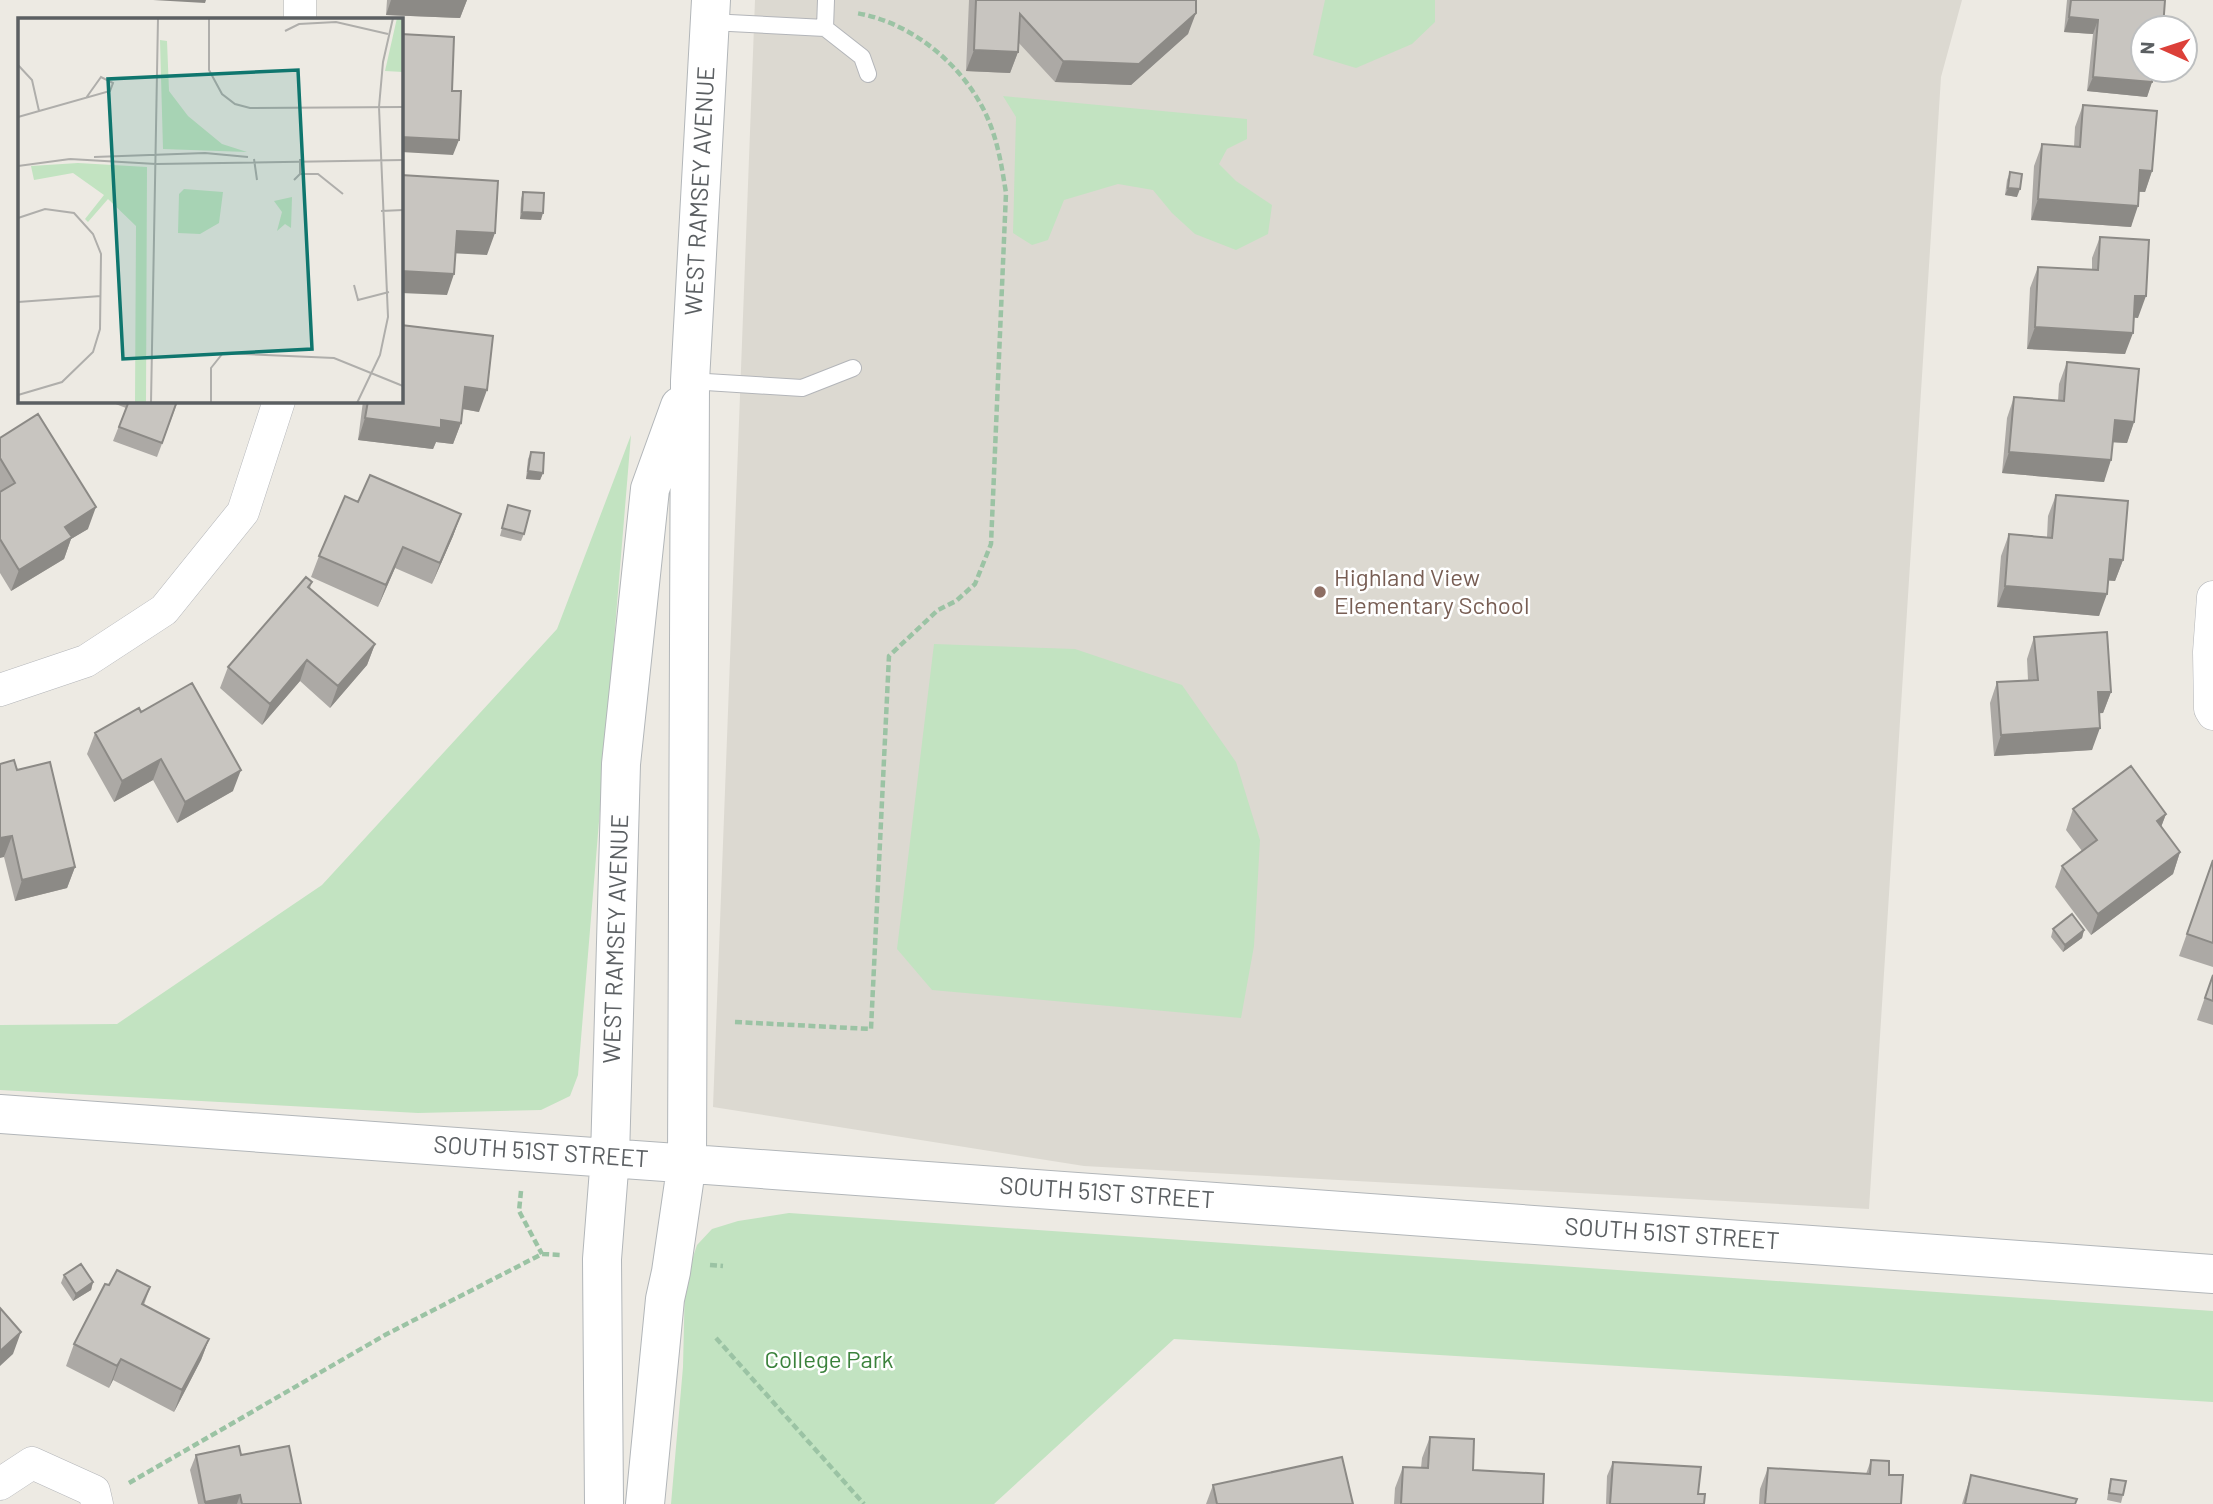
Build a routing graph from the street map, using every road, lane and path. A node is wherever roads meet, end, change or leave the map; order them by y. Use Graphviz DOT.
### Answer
graph roads {
  1 [pos="300,0"];
  2 [pos="826,4"];
  3 [pos="710,11"];
  4 [pos="299,18"];
  5 [pos="825,28"];
  6 [pos="869,74"];
  7 [pos="853,368"];
  8 [pos="690,381"];
  9 [pos="279,402"];
  10 [pos="2213,597"];
  11 [pos="0,690"];
  12 [pos="2213,714"];
  13 [pos="735,1022"];
  14 [pos="0,1114"];
  15 [pos="524,1151"];
  16 [pos="610,1157"];
  17 [pos="687,1162"];
  18 [pos="542,1254"];
  19 [pos="601,1259"];
  20 [pos="673,1263"];
  21 [pos="723,1266"];
  22 [pos="2213,1273"];
  23 [pos="716,1338"];
  24 [pos="0,1484"];
  25 [pos="97,1503"];
  26 [pos="604,1504"];
  27 [pos="645,1504"];
  28 [pos="864,1504"];
  1 -- 4 [label="street"];
  2 -- 5 [label="lane"];
  2 -- 13 [label="path"];
  3 -- 5 [label="lane"];
  3 -- 8 [label="street, WEST RAMSEY AVENUE"];
  5 -- 6 [label="lane"];
  7 -- 8 [label="lane"];
  8 -- 16 [label="street, WEST RAMSEY AVENUE"];
  8 -- 17 [label="street, WEST RAMSEY AVENUE"];
  9 -- 11 [label="street"];
  10 -- 12 [label="street"];
  14 -- 15 [label="street, SOUTH 51ST STREET"];
  15 -- 16 [label="street, SOUTH 51ST STREET"];
  15 -- 18 [label="path"];
  16 -- 17 [label="street, SOUTH 51ST STREET"];
  16 -- 19 [label="street, WEST RAMSEY AVENUE"];
  17 -- 20 [label="street, WEST RAMSEY AVENUE"];
  17 -- 22 [label="street, SOUTH 51ST STREET"];
  18 -- 19 [label="path"];
  18 -- 25 [label="path"];
  19 -- 26 [label="street, WEST RAMSEY AVENUE"];
  20 -- 21 [label="path"];
  20 -- 27 [label="street, WEST RAMSEY AVENUE"];
  23 -- 28 [label="path"];
  24 -- 25 [label="street"];
}
